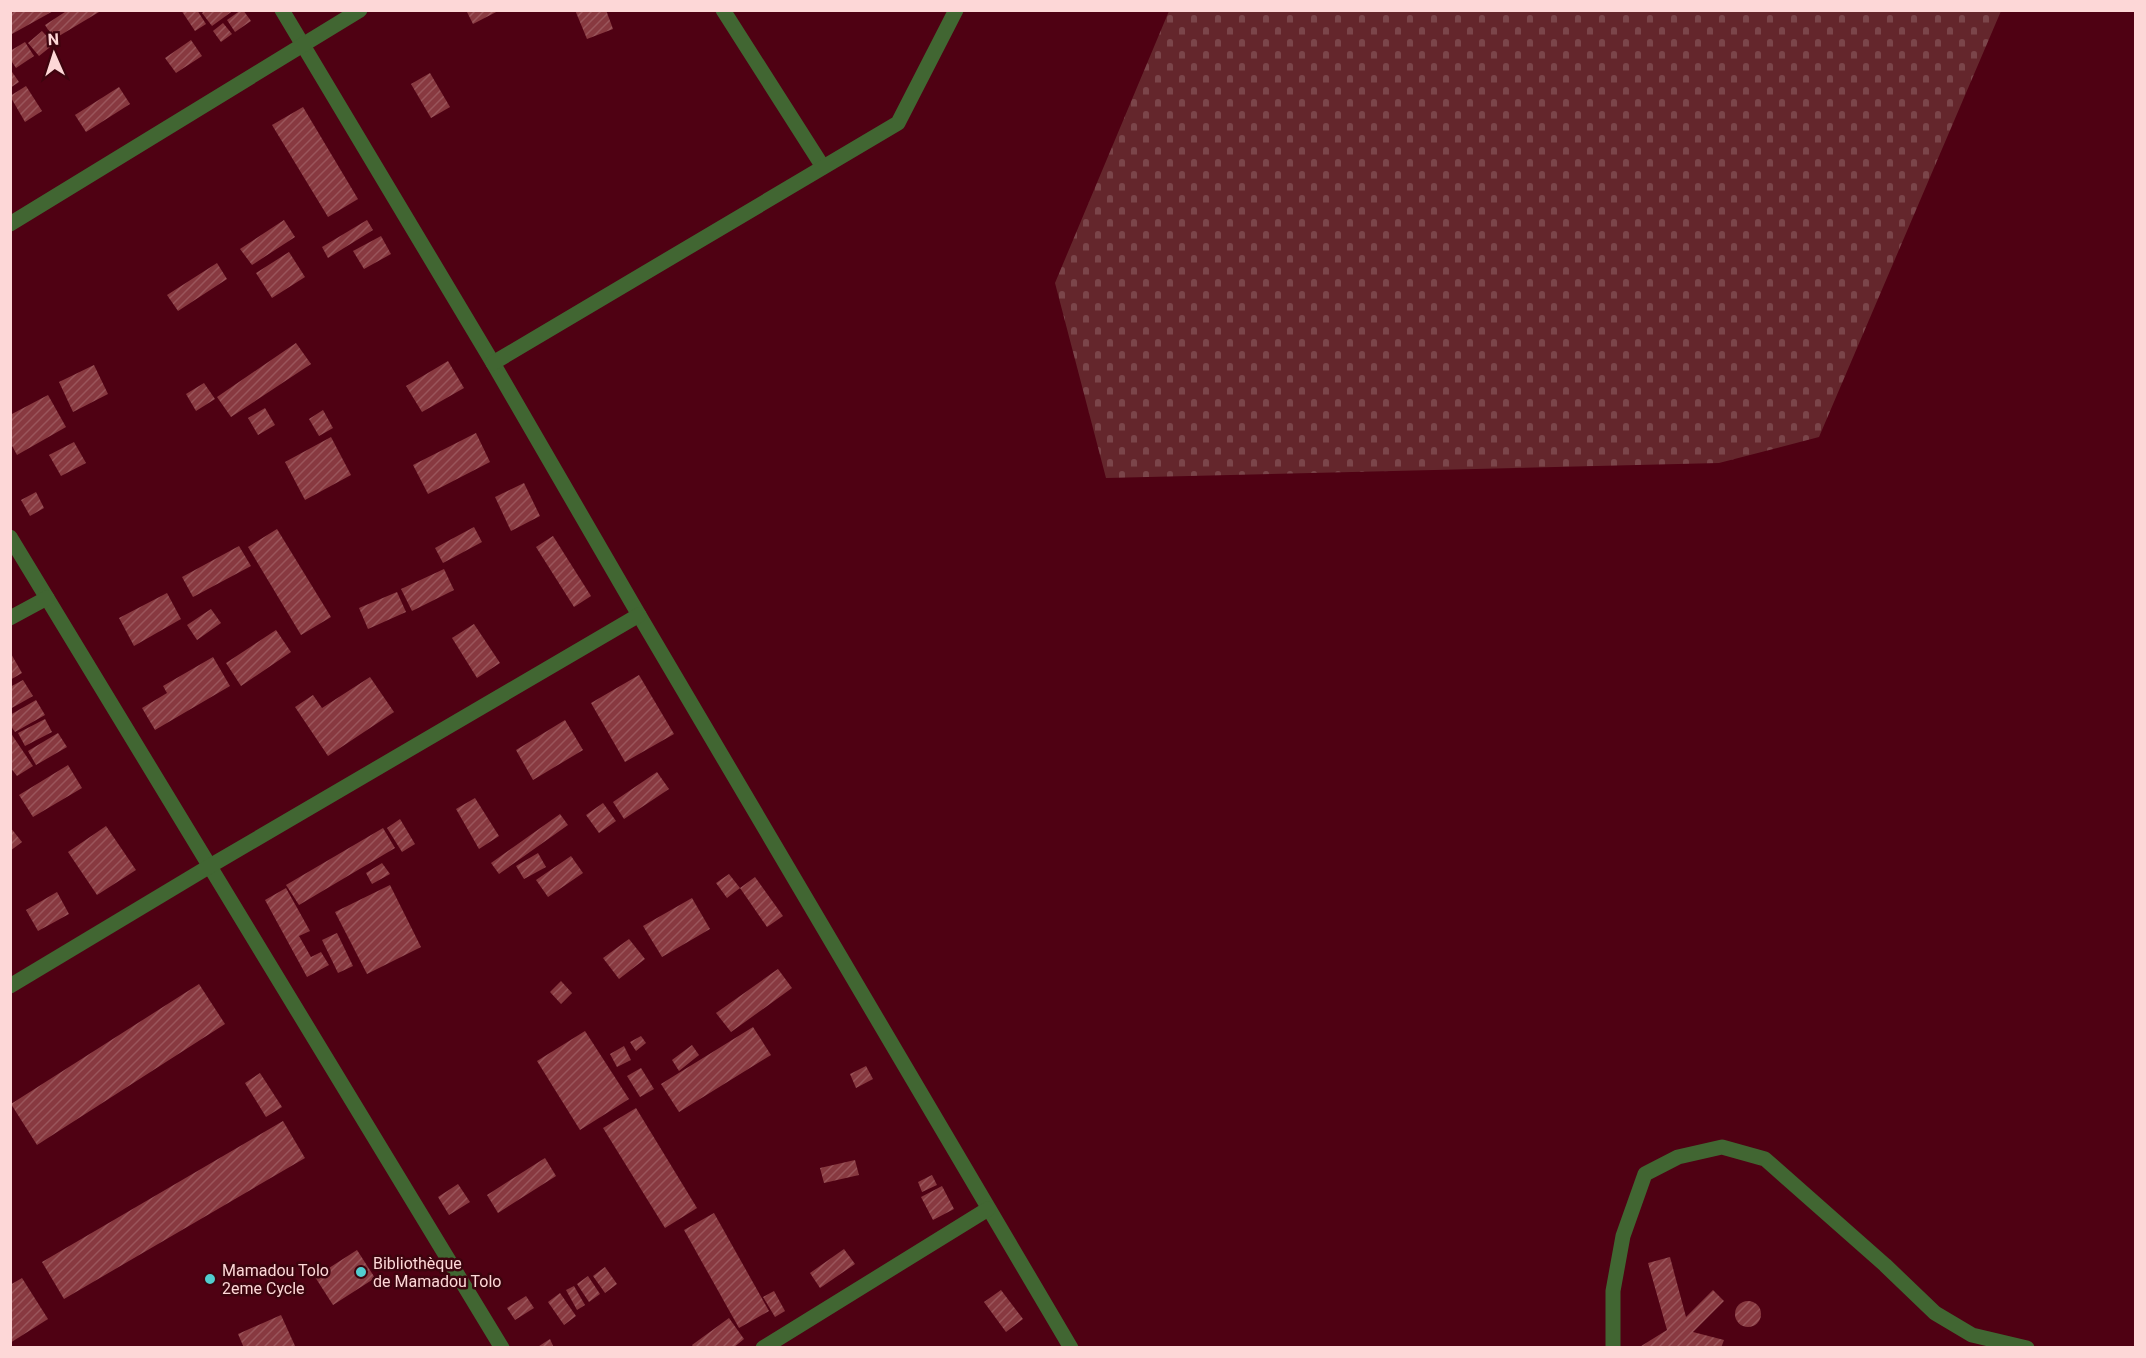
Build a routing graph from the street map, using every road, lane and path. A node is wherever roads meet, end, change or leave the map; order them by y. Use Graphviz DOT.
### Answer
graph roads {
  1 [pos="282,10"];
  2 [pos="360,10"];
  3 [pos="723,10"];
  4 [pos="956,10"];
  5 [pos="303,45"];
  6 [pos="823,167"];
  7 [pos="10,224"];
  8 [pos="493,363"];
  9 [pos="10,537"];
  10 [pos="47,598"];
  11 [pos="639,615"];
  12 [pos="10,618"];
  13 [pos="210,866"];
  14 [pos="10,986"];
  15 [pos="988,1209"];
  16 [pos="502,1347"];
  17 [pos="762,1347"];
  18 [pos="1071,1347"];
  19 [pos="1613,1347"];
  20 [pos="2027,1347"];
  1 -- 5 [label="street"];
  2 -- 5 [label="street"];
  3 -- 6 [label="street"];
  4 -- 6 [label="street"];
  5 -- 7 [label="street"];
  5 -- 8 [label="street"];
  6 -- 8 [label="street"];
  8 -- 11 [label="street"];
  9 -- 10 [label="street"];
  10 -- 12 [label="street"];
  10 -- 13 [label="street"];
  11 -- 13 [label="street"];
  11 -- 15 [label="street"];
  13 -- 14 [label="street"];
  13 -- 16 [label="street"];
  15 -- 17 [label="street"];
  15 -- 18 [label="street"];
  19 -- 20 [label="street"];
}
